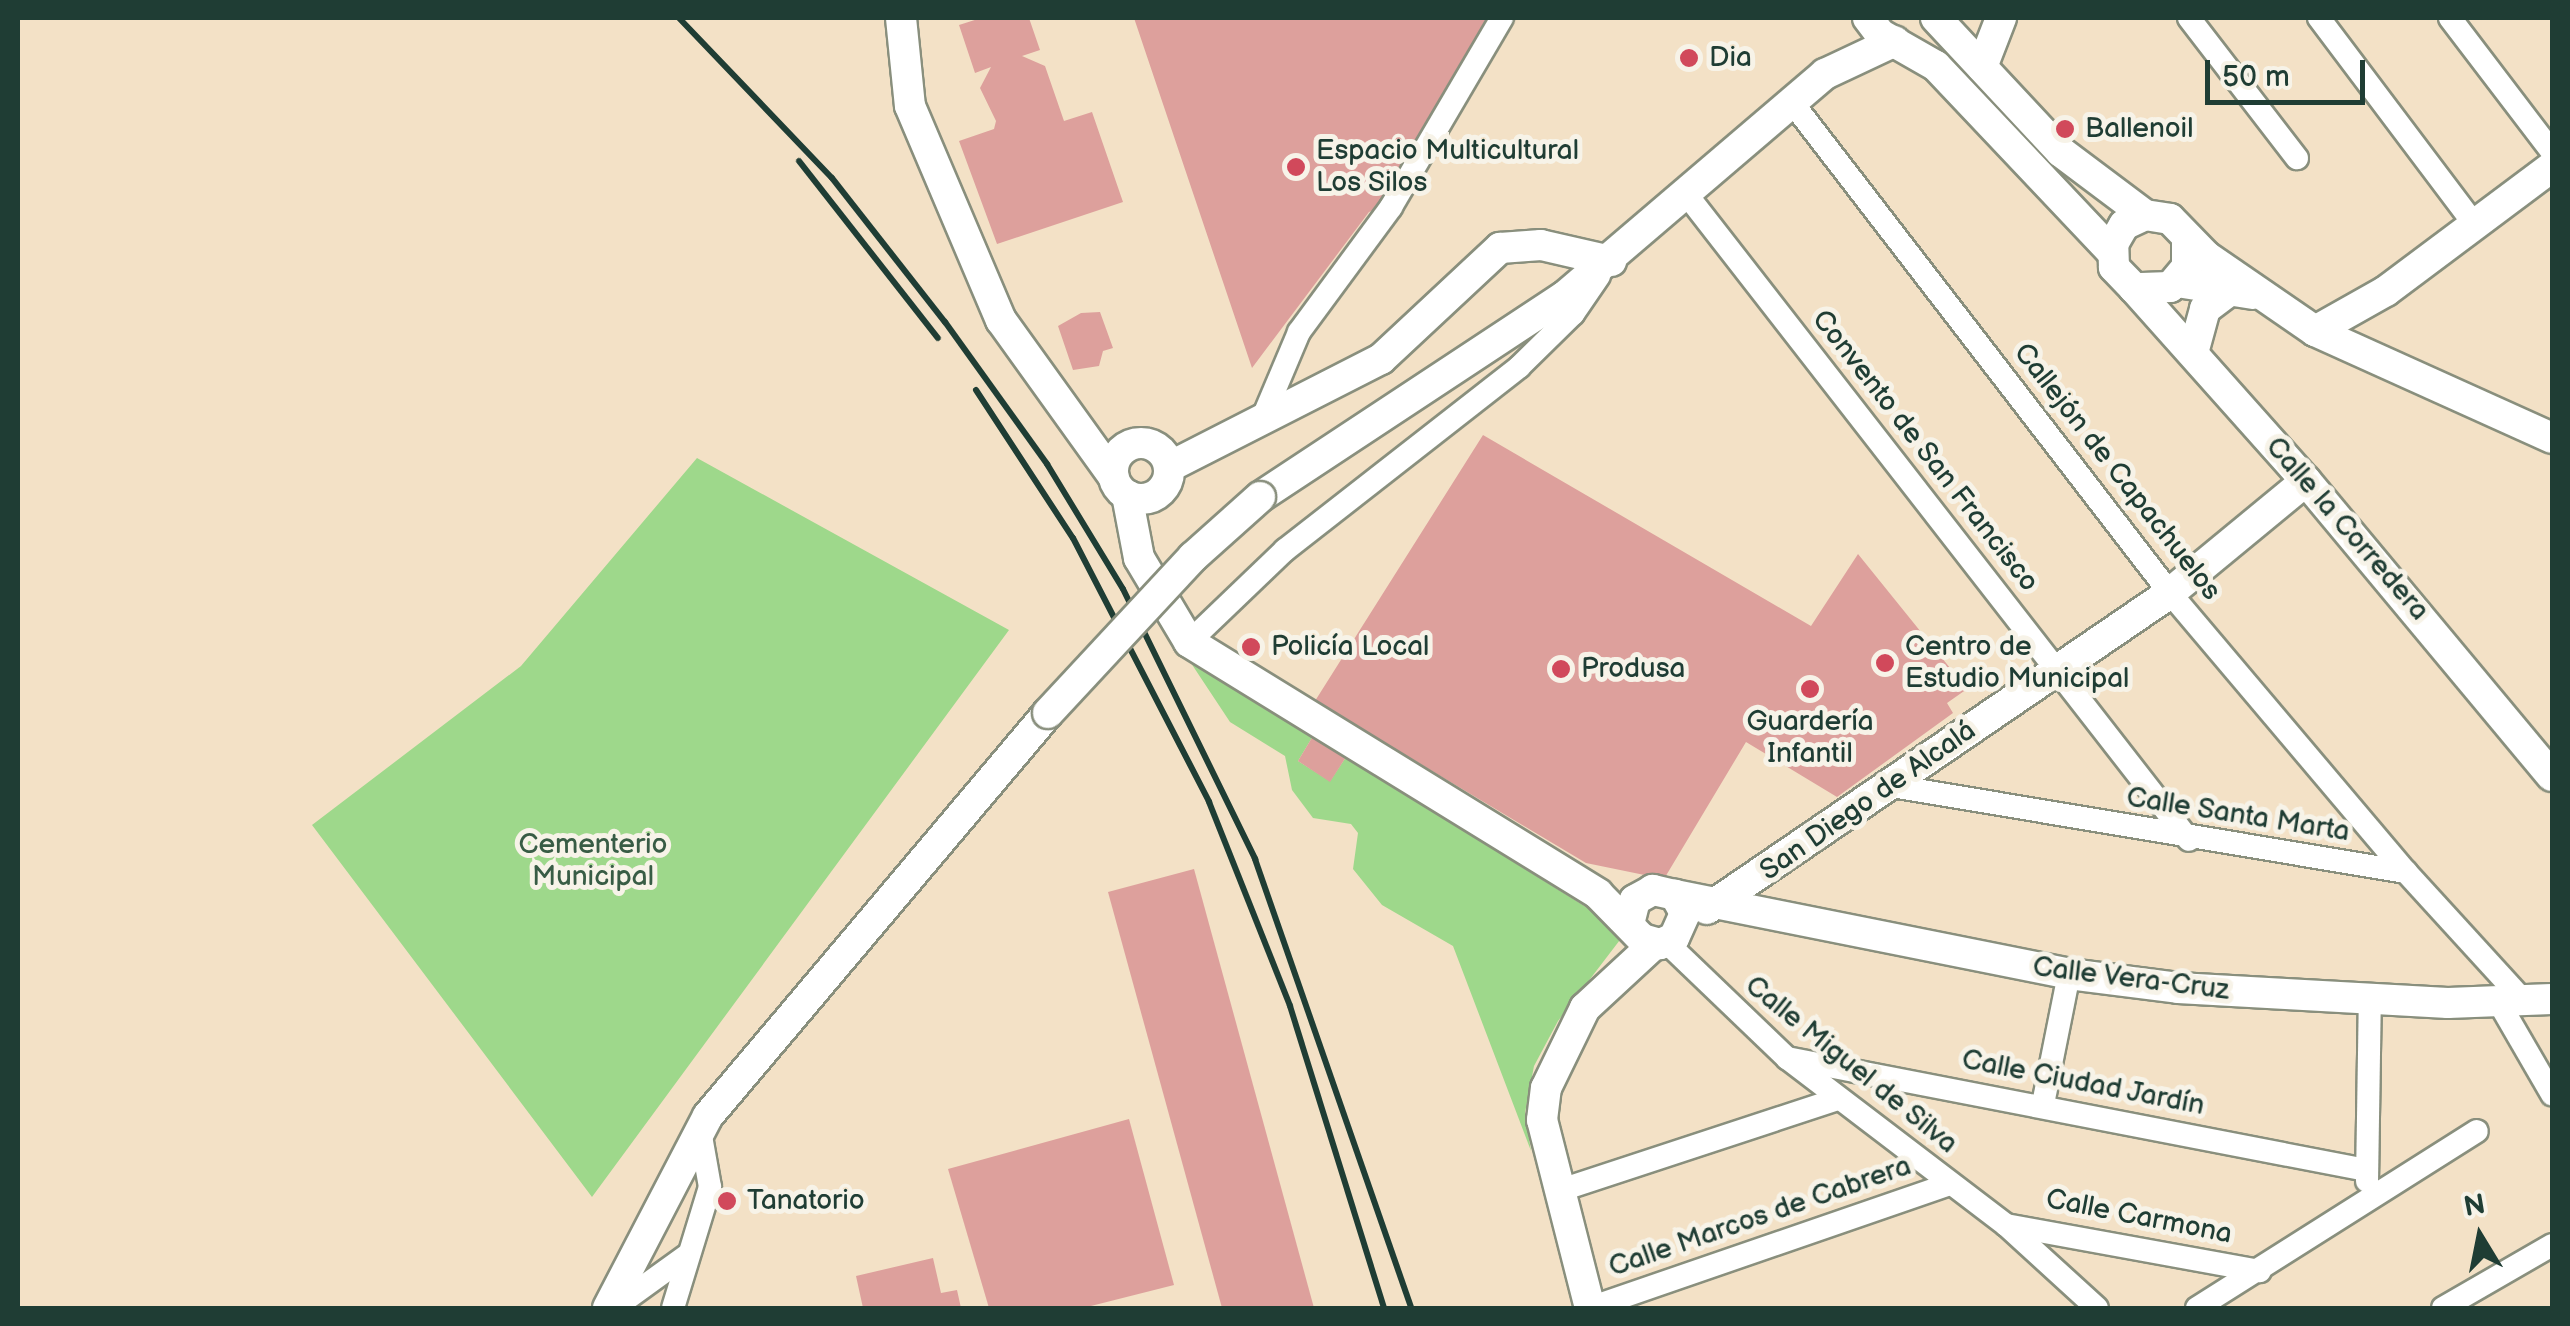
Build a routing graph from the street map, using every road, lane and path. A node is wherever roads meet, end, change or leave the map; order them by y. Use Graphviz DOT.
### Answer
graph roads {
  1 [pos="901,18"];
  2 [pos="1502,18"];
  3 [pos="1866,18"];
  4 [pos="1935,18"];
  5 [pos="2001,18"];
  6 [pos="2189,18"];
  7 [pos="2319,18"];
  8 [pos="2450,18"];
  9 [pos="1898,42"];
  10 [pos="1982,67"];
  11 [pos="1824,74"];
  12 [pos="1791,100"];
  13 [pos="2552,152"];
  14 [pos="2297,158"];
  15 [pos="2552,166"];
  16 [pos="1686,195"];
  17 [pos="2145,215"];
  18 [pos="2474,224"];
  19 [pos="2187,238"];
  20 [pos="2112,252"];
  21 [pos="1611,261"];
  22 [pos="2177,283"];
  23 [pos="2134,288"];
  24 [pos="2233,288"];
  25 [pos="2386,291"];
  26 [pos="2270,300"];
  27 [pos="2314,331"];
  28 [pos="2360,350"];
  29 [pos="2193,354"];
  30 [pos="1065,407"];
  31 [pos="1257,418"];
  32 [pos="2552,438"];
  33 [pos="1155,462"];
  34 [pos="2306,481"];
  35 [pos="1120,486"];
  36 [pos="1138,558"];
  37 [pos="2170,593"];
  38 [pos="1189,642"];
  39 [pos="2058,670"];
  40 [pos="2552,776"];
  41 [pos="1892,786"];
  42 [pos="2190,840"];
  43 [pos="2406,872"];
  44 [pos="1716,903"];
  45 [pos="1657,921"];
  46 [pos="2069,974"];
  47 [pos="2370,999"];
  48 [pos="2524,999"];
  49 [pos="1787,1058"];
  50 [pos="2552,1094"];
  51 [pos="1838,1099"];
  52 [pos="2043,1104"];
  53 [pos="700,1130"];
  54 [pos="2478,1131"];
  55 [pos="2366,1170"];
  56 [pos="1950,1184"];
  57 [pos="1558,1192"];
  58 [pos="2368,1198"];
  59 [pos="2006,1226"];
  60 [pos="2552,1246"];
  61 [pos="686,1256"];
  62 [pos="2260,1271"];
  63 [pos="611,1308"];
  64 [pos="673,1308"];
  65 [pos="1590,1308"];
  66 [pos="2097,1308"];
  67 [pos="2197,1308"];
  68 [pos="2443,1308"];
  1 -- 30 [label="street"];
  2 -- 31 [label="street"];
  3 -- 9 [label="street"];
  3 -- 11 [label="street"];
  4 -- 9 [label="street"];
  4 -- 10 [label="street"];
  5 -- 10 [label="street"];
  6 -- 14 [label="street"];
  7 -- 18 [label="street"];
  8 -- 13 [label="street"];
  9 -- 11 [label="street"];
  9 -- 20 [label="street"];
  10 -- 17 [label="street"];
  11 -- 12 [label="street"];
  12 -- 16 [label="street"];
  12 -- 37 [label="street, Callejón de Capachuelos"];
  15 -- 18 [label="street"];
  16 -- 21 [label="street"];
  16 -- 39 [label="street, Convento de San Francisco"];
  17 -- 19 [label="street"];
  17 -- 20 [label="street"];
  18 -- 25 [label="street"];
  19 -- 22 [label="street"];
  19 -- 26 [label="street"];
  20 -- 23 [label="street"];
  21 -- 31 [label="street"];
  21 -- 38 [label="street"];
  21 -- 53 [label="street, bridge"];
  22 -- 23 [label="street"];
  22 -- 24 [label="street"];
  22 -- 29 [label="street"];
  23 -- 29 [label="street, Calle la Corredera"];
  24 -- 26 [label="street"];
  24 -- 29 [label="street"];
  25 -- 27 [label="street"];
  25 -- 28 [label="street"];
  26 -- 27 [label="street"];
  27 -- 28 [label="street"];
  28 -- 32 [label="street"];
  29 -- 34 [label="street, Calle la Corredera"];
  30 -- 33 [label="street"];
  30 -- 35 [label="street"];
  31 -- 33 [label="street"];
  33 -- 35 [label="street"];
  33 -- 35 [label="street"];
  33 -- 36 [label="street"];
  34 -- 37 [label="street, San Diego de Alcalá"];
  34 -- 40 [label="street, Calle la Corredera"];
  35 -- 36 [label="street"];
  36 -- 38 [label="street"];
  37 -- 39 [label="street, San Diego de Alcalá"];
  37 -- 43 [label="street, Callejón de Capachuelos"];
  38 -- 45 [label="street"];
  39 -- 41 [label="street, San Diego de Alcalá"];
  39 -- 42 [label="street, Convento de San Francisco"];
  41 -- 42 [label="street, Calle Santa Marta"];
  41 -- 44 [label="street, San Diego de Alcalá"];
  42 -- 43 [label="street, Calle Santa Marta"];
  43 -- 48 [label="street"];
  44 -- 45 [label="street, San Diego de Alcalá"];
  44 -- 46 [label="street, Calle Vera-Cruz"];
  45 -- 49 [label="street, Calle Miguel de Silva"];
  45 -- 57 [label="street, San Diego de Alcalá"];
  46 -- 47 [label="street, Calle Vera-Cruz"];
  46 -- 52 [label="street"];
  47 -- 48 [label="street, Calle Vera-Cruz"];
  47 -- 55 [label="street"];
  48 -- 50 [label="street"];
  49 -- 51 [label="street, Calle Miguel de Silva"];
  49 -- 52 [label="street, Calle Ciudad Jardín"];
  51 -- 56 [label="street, Calle Miguel de Silva"];
  51 -- 57 [label="street"];
  52 -- 55 [label="street, Calle Ciudad Jardín"];
  53 -- 61 [label="street"];
  53 -- 63 [label="street"];
  54 -- 58 [label="street"];
  55 -- 58 [label="street"];
  56 -- 59 [label="street, Calle Miguel de Silva"];
  56 -- 65 [label="street, Calle Marcos de Cabrera"];
  57 -- 65 [label="street, San Diego de Alcalá"];
  58 -- 62 [label="street"];
  59 -- 62 [label="street, Calle Carmona"];
  59 -- 66 [label="street, Calle Miguel de Silva"];
  60 -- 68 [label="street"];
  61 -- 63 [label="street"];
  61 -- 64 [label="street"];
  62 -- 67 [label="street"];
}
